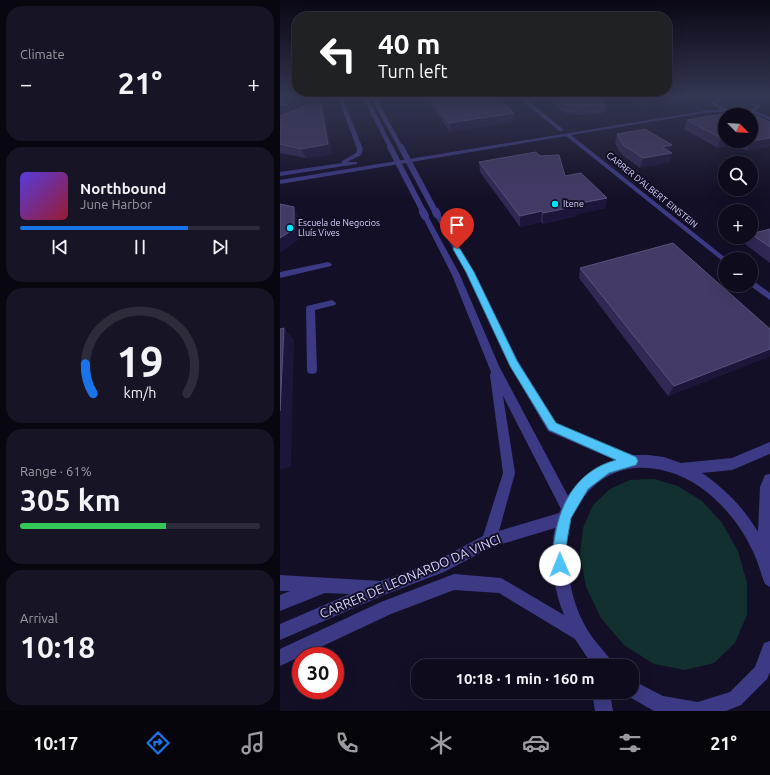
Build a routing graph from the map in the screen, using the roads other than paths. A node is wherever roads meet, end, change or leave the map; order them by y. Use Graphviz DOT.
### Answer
graph roads {
  1 [pos="353,130"];
  2 [pos="382,130"];
  3 [pos="391,130"];
  4 [pos="560,130"];
  5 [pos="596,130"];
  6 [pos="567,135"];
  7 [pos="386,158"];
  8 [pos="363,162"];
  9 [pos="327,167"];
  10 [pos="280,174"];
  11 [pos="280,182"];
  12 [pos="718,255"];
  13 [pos="328,264"];
  14 [pos="280,275"];
  15 [pos="758,288"];
  16 [pos="770,297"];
  17 [pos="332,303"];
  18 [pos="494,367"];
  19 [pos="312,370"];
  20 [pos="770,448"];
  21 [pos="632,461"];
  22 [pos="680,469"];
  23 [pos="770,480"];
  24 [pos="566,514"];
  25 [pos="489,540"];
  26 [pos="764,556"];
  27 [pos="770,579"];
  28 [pos="280,583"];
  29 [pos="325,585"];
  30 [pos="382,588"];
  31 [pos="280,603"];
  32 [pos="280,632"];
  33 [pos="579,633"];
  34 [pos="770,649"];
  35 [pos="280,658"];
  36 [pos="596,659"];
  37 [pos="639,694"];
  38 [pos="602,699"];
  39 [pos="604,711"];
  40 [pos="698,711"];
  1 -- 9 [label="street"];
  2 -- 18 [label="street, bridge"];
  3 -- 21 [label="street, bridge"];
  4 -- 7 [label="street"];
  5 -- 6 [label="street"];
  6 -- 11 [label="street"];
  6 -- 12 [label="street, CARRER D'ALBERT EINSTEIN"];
  8 -- 9 [label="street"];
  9 -- 10 [label="street"];
  13 -- 14 [label="street"];
  15 -- 16 [label="street"];
  17 -- 19 [label="street"];
  18 -- 24 [label="street"];
  18 -- 25 [label="street"];
  20 -- 22 [label="street"];
  21 -- 22 [label="street"];
  21 -- 24 [label="street"];
  22 -- 26 [label="street"];
  23 -- 26 [label="street"];
  24 -- 25 [label="street, CARRER DE LEONARDO DA VINCI"];
  24 -- 33 [label="street"];
  25 -- 30 [label="street, CARRER DE LEONARDO DA VINCI"];
  26 -- 27 [label="street"];
  28 -- 29 [label="street"];
  29 -- 30 [label="street"];
  29 -- 31 [label="street"];
  30 -- 32 [label="street, CARRER DE LEONARDO DA VINCI"];
  33 -- 35 [label="street, CARRER DE LEONARDO DA VINCI"];
  33 -- 36 [label="street"];
  34 -- 40 [label="street"];
  37 -- 40 [label="street"];
  38 -- 39 [label="street"];
}
